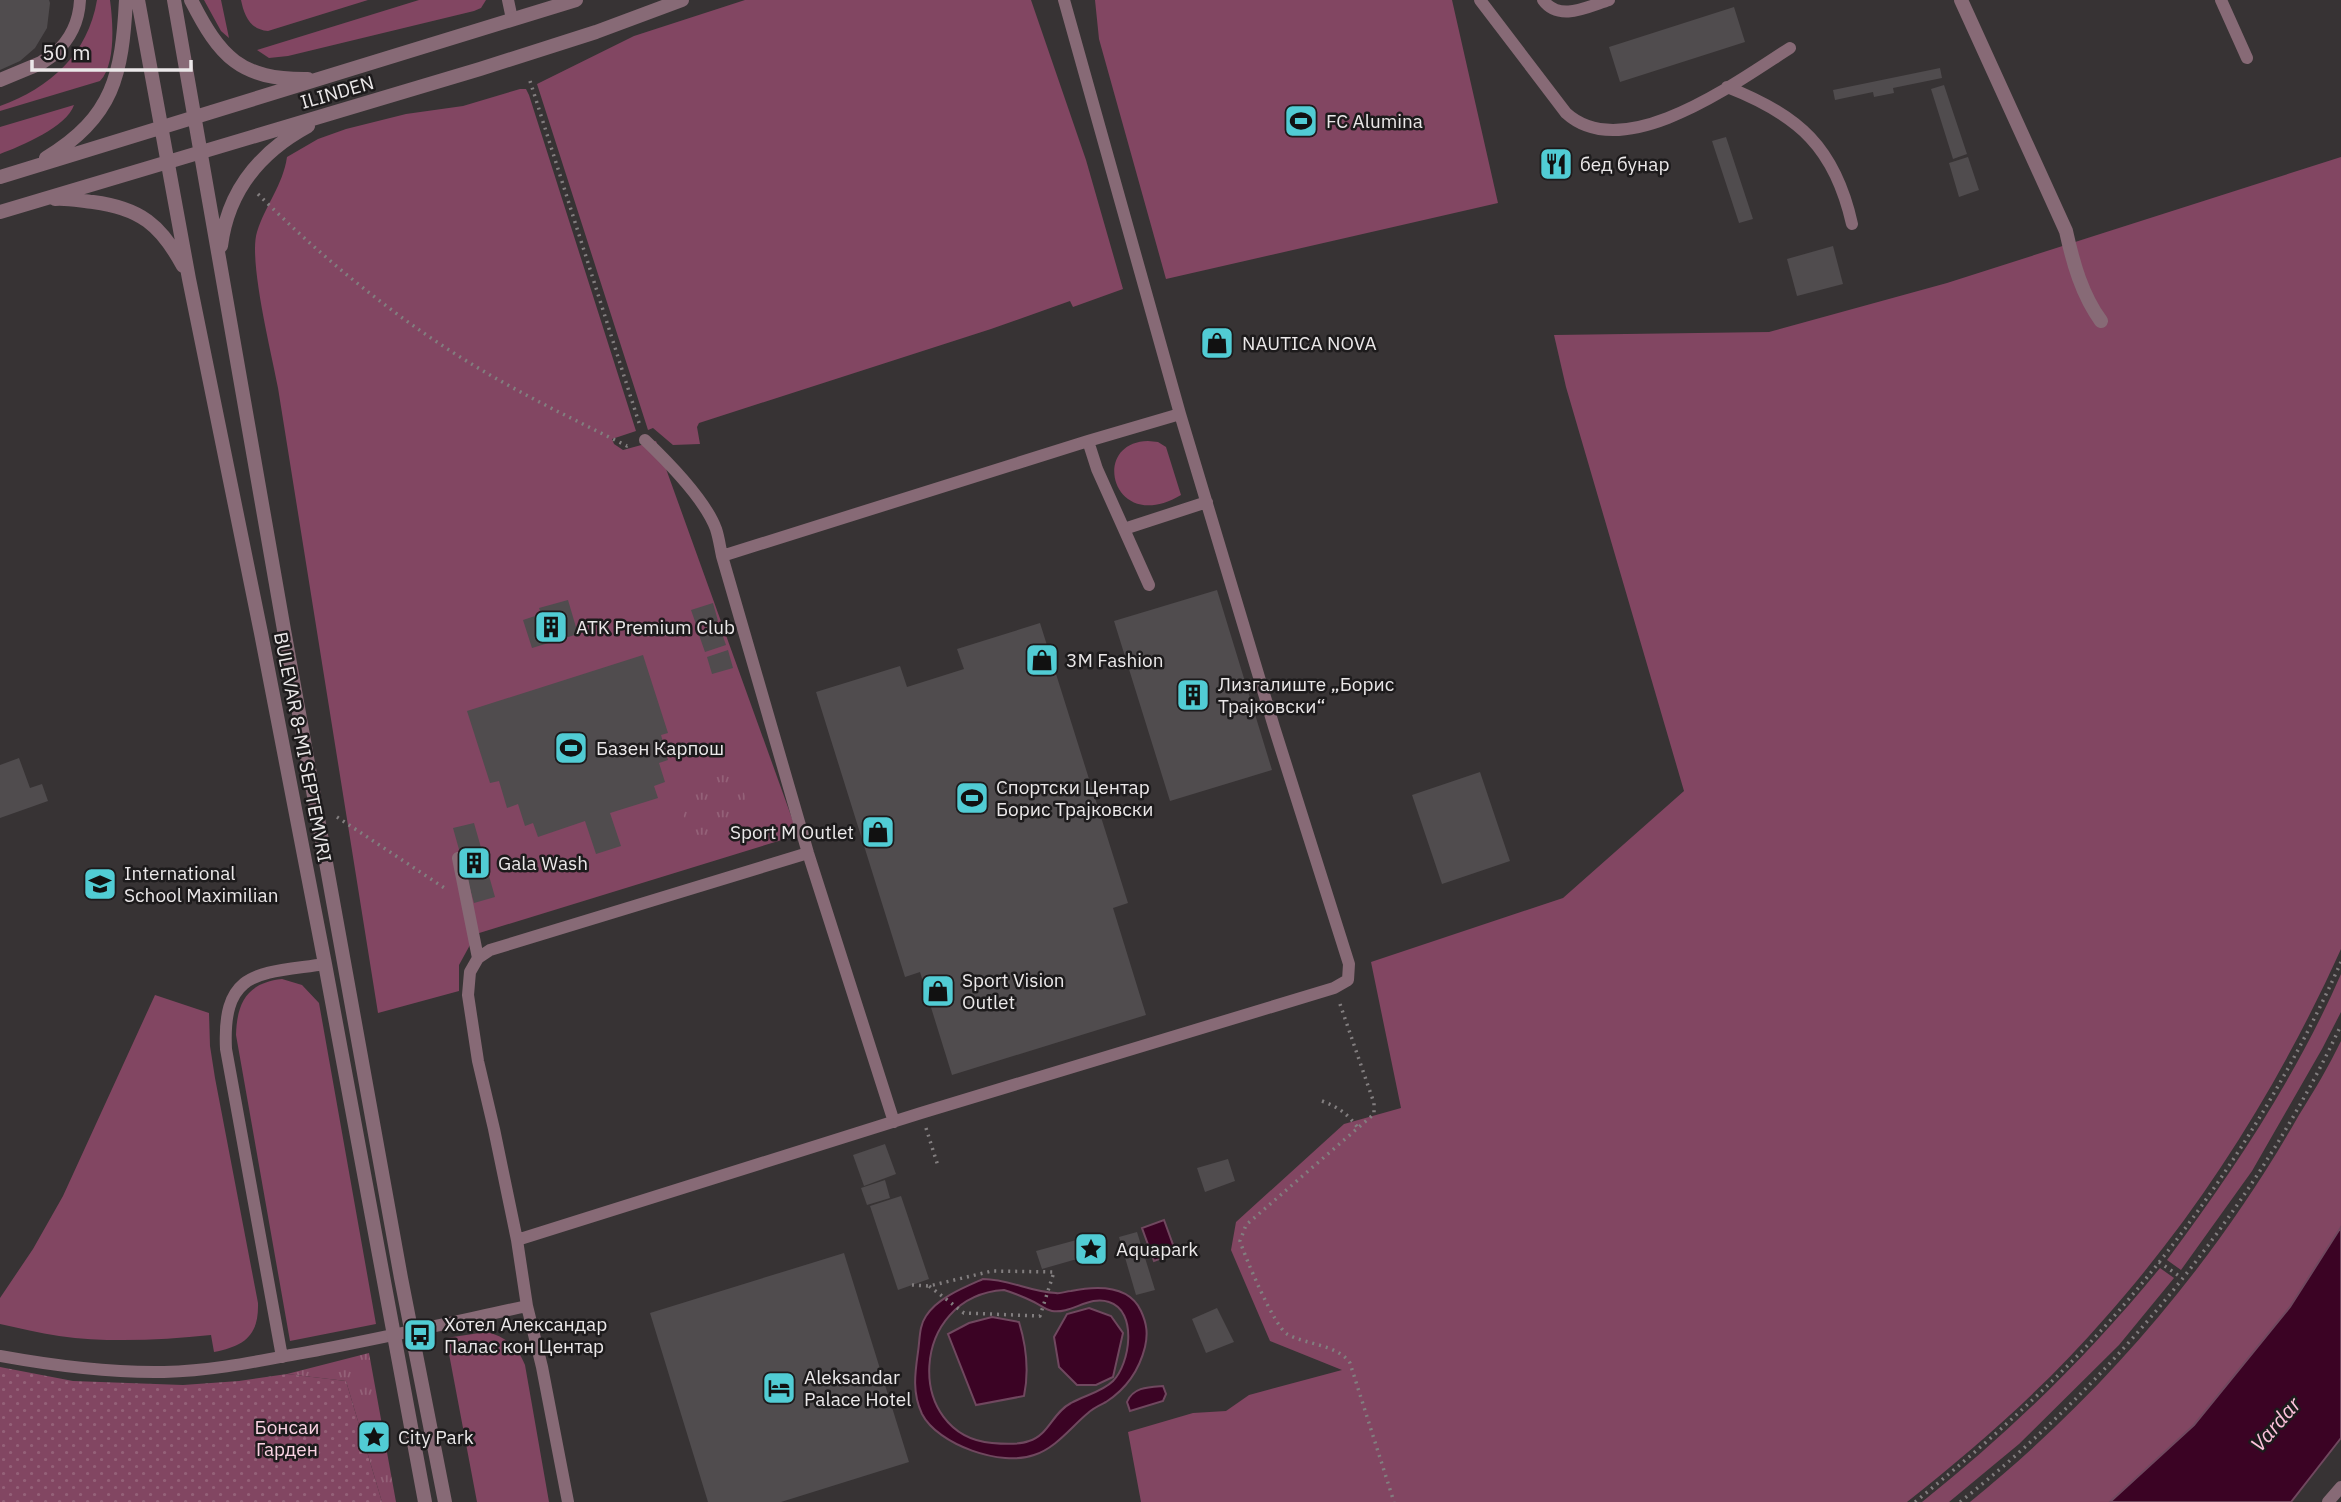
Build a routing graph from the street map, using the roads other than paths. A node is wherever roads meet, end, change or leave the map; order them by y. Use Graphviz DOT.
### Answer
graph roads {
  1 [pos="80,0"];
  2 [pos="126,0"];
  3 [pos="138,0"];
  4 [pos="174,0"];
  5 [pos="191,0"];
  6 [pos="508,0"];
  7 [pos="576,0"];
  8 [pos="682,0"];
  9 [pos="1064,0"];
  10 [pos="1480,0"];
  11 [pos="1543,0"];
  12 [pos="1609,0"];
  13 [pos="1961,0"];
  14 [pos="2221,0"];
  15 [pos="512,19"];
  16 [pos="1790,48"];
  17 [pos="54,54"];
  18 [pos="2247,58"];
  19 [pos="323,79"];
  20 [pos="0,80"];
  21 [pos="1727,88"];
  22 [pos="334,113"];
  23 [pos="195,118"];
  24 [pos="161,128"];
  25 [pos="200,152"];
  26 [pos="168,161"];
  27 [pos="26,169"];
  28 [pos="0,177"];
  29 [pos="36,200"];
  30 [pos="0,212"];
  31 [pos="1852,224"];
  32 [pos="221,271"];
  33 [pos="190,279"];
  34 [pos="2101,321"];
  35 [pos="1181,414"];
  36 [pos="645,440"];
  37 [pos="1088,441"];
  38 [pos="1207,502"];
  39 [pos="1125,529"];
  40 [pos="722,556"];
  41 [pos="1149,585"];
  42 [pos="808,853"];
  43 [pos="458,858"];
  44 [pos="478,958"];
  45 [pos="325,964"];
  46 [pos="894,1122"];
  47 [pos="517,1240"];
  48 [pos="527,1306"];
  49 [pos="0,1356"];
  50 [pos="282,1357"];
  51 [pos="2341,1487"];
  52 [pos="425,1502"];
  53 [pos="445,1502"];
  54 [pos="568,1502"];
  55 [pos="2328,1502"];
  1 -- 17 [label="lane"];
  2 -- 27 [label="street"];
  3 -- 24 [label="street, BULEVAR 8-MI SEPTEMVRI"];
  4 -- 23 [label="street, BULEVAR 8-MI SEPTEMVRI"];
  5 -- 19 [label="street"];
  6 -- 15 [label="lane"];
  7 -- 15 [label="street, ILINDEN"];
  8 -- 22 [label="street, ILINDEN"];
  9 -- 35 [label="lane"];
  10 -- 21 [label="lane"];
  11 -- 12 [label="lane"];
  13 -- 34 [label="street"];
  14 -- 18 [label="lane"];
  15 -- 19 [label="street, ILINDEN"];
  16 -- 21 [label="lane"];
  17 -- 20 [label="street"];
  19 -- 23 [label="street, ILINDEN"];
  21 -- 31 [label="lane"];
  22 -- 25 [label="street, ILINDEN"];
  22 -- 32 [label="street"];
  23 -- 24 [label="street, ILINDEN"];
  23 -- 25 [label="street, BULEVAR 8-MI SEPTEMVRI"];
  24 -- 26 [label="street, BULEVAR 8-MI SEPTEMVRI"];
  24 -- 27 [label="street, ILINDEN"];
  25 -- 26 [label="street, ILINDEN"];
  25 -- 32 [label="street, BULEVAR 8-MI SEPTEMVRI"];
  26 -- 29 [label="street, ILINDEN"];
  26 -- 33 [label="street, BULEVAR 8-MI SEPTEMVRI"];
  27 -- 28 [label="street, ILINDEN"];
  29 -- 30 [label="street, ILINDEN"];
  29 -- 33 [label="street"];
  32 -- 53 [label="street, BULEVAR 8-MI SEPTEMVRI"];
  33 -- 45 [label="street, BULEVAR 8-MI SEPTEMVRI"];
  35 -- 37 [label="lane"];
  35 -- 38 [label="lane"];
  36 -- 40 [label="lane"];
  37 -- 39 [label="lane"];
  37 -- 40 [label="lane"];
  38 -- 39 [label="lane"];
  38 -- 46 [label="lane"];
  39 -- 41 [label="lane"];
  40 -- 42 [label="lane"];
  42 -- 44 [label="lane"];
  42 -- 46 [label="lane"];
  43 -- 44 [label="lane"];
  44 -- 47 [label="lane"];
  45 -- 50 [label="lane"];
  45 -- 52 [label="street, BULEVAR 8-MI SEPTEMVRI"];
  46 -- 47 [label="lane"];
  47 -- 48 [label="lane"];
  48 -- 50 [label="lane"];
  48 -- 54 [label="lane"];
  49 -- 50 [label="lane"];
  51 -- 55 [label="lane"];
}
